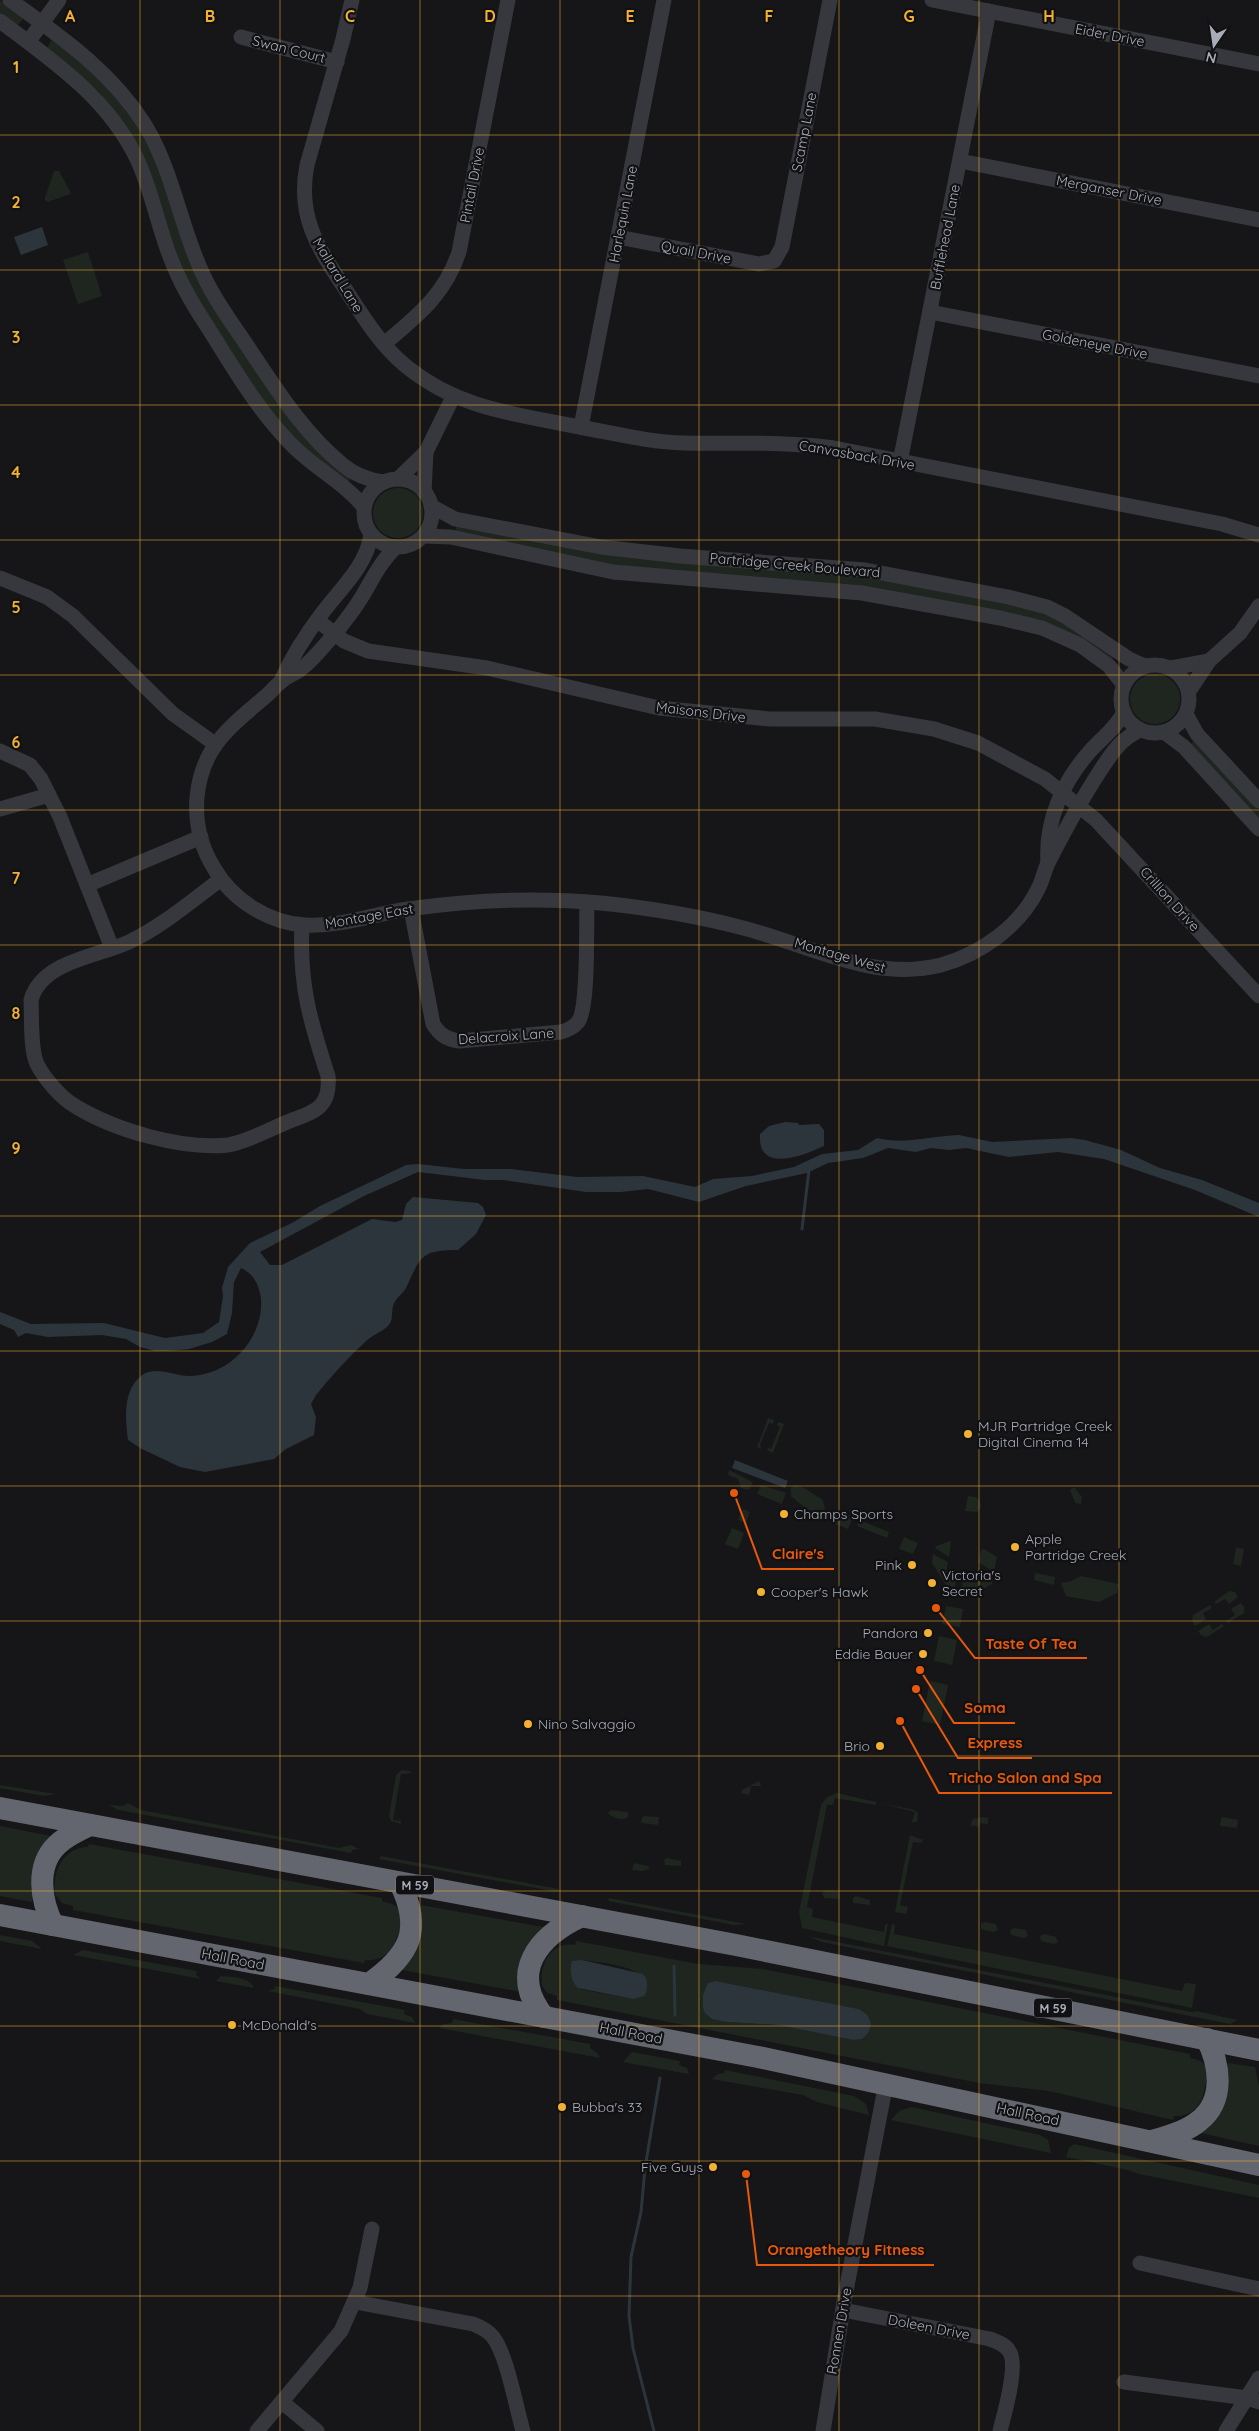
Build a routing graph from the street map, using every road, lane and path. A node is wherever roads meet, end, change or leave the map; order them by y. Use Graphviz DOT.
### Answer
graph roads {
  1 [pos="10,0"];
  2 [pos="59,0"];
  3 [pos="352,0"];
  4 [pos="508,0"];
  5 [pos="664,0"];
  6 [pos="830,0"];
  7 [pos="932,0"];
  8 [pos="989,12"];
  9 [pos="0,21"];
  10 [pos="42,23"];
  11 [pos="242,37"];
  12 [pos="28,42"];
  13 [pos="337,62"];
  14 [pos="1259,64"];
  15 [pos="960,161"];
  16 [pos="1259,220"];
  17 [pos="618,237"];
  18 [pos="774,262"];
  19 [pos="930,312"];
  20 [pos="384,344"];
  21 [pos="1259,376"];
  22 [pos="453,396"];
  23 [pos="581,427"];
  24 [pos="426,452"];
  25 [pos="900,462"];
  26 [pos="391,481"];
  27 [pos="424,492"];
  28 [pos="431,506"];
  29 [pos="364,507"];
  30 [pos="371,535"];
  31 [pos="1259,535"];
  32 [pos="422,536"];
  33 [pos="396,547"];
  34 [pos="0,578"];
  35 [pos="1259,606"];
  36 [pos="317,620"];
  37 [pos="334,634"];
  38 [pos="1209,661"];
  39 [pos="1145,666"];
  40 [pos="1171,668"];
  41 [pos="281,681"];
  42 [pos="1124,685"];
  43 [pos="1189,690"];
  44 [pos="1124,712"];
  45 [pos="1186,714"];
  46 [pos="1141,730"];
  47 [pos="1164,732"];
  48 [pos="215,744"];
  49 [pos="0,751"];
  50 [pos="1063,791"];
  51 [pos="49,795"];
  52 [pos="1259,801"];
  53 [pos="1078,804"];
  54 [pos="0,809"];
  55 [pos="1259,829"];
  56 [pos="201,837"];
  57 [pos="1048,862"];
  58 [pos="221,879"];
  59 [pos="87,885"];
  60 [pos="587,902"];
  61 [pos="411,909"];
  62 [pos="302,925"];
  63 [pos="112,948"];
  64 [pos="1259,996"];
  65 [pos="0,1808"];
  66 [pos="90,1825"];
  67 [pos="400,1883"];
  68 [pos="0,1915"];
  69 [pos="582,1916"];
  70 [pos="53,1925"];
  71 [pos="369,1984"];
  72 [pos="544,2017"];
  73 [pos="1207,2039"];
  74 [pos="1259,2050"];
  75 [pos="886,2083"];
  76 [pos="1152,2141"];
  77 [pos="1259,2165"];
  78 [pos="372,2229"];
  79 [pos="1140,2263"];
  80 [pos="1259,2289"];
  81 [pos="356,2302"];
  82 [pos="844,2310"];
  83 [pos="1259,2378"];
  84 [pos="1124,2382"];
  85 [pos="1253,2400"];
  86 [pos="282,2402"];
  87 [pos="1229,2430"];
  88 [pos="258,2431"];
  89 [pos="317,2431"];
  90 [pos="523,2431"];
  91 [pos="822,2431"];
  92 [pos="1000,2431"];
  1 -- 10 [label="street"];
  2 -- 10 [label="street"];
  3 -- 13 [label="street, Mallard Lane"];
  4 -- 20 [label="street, Pintail Drive"];
  5 -- 17 [label="street, Harlequin Lane"];
  6 -- 18 [label="street, Scamp Lane"];
  7 -- 8 [label="street, Eider Drive"];
  8 -- 14 [label="street, Eider Drive"];
  8 -- 15 [label="street, Bufflehead Lane"];
  9 -- 12 [label="street"];
  10 -- 12 [label="street"];
  10 -- 26 [label="street"];
  11 -- 13 [label="street, Swan Court"];
  12 -- 29 [label="street"];
  13 -- 20 [label="street, Mallard Lane"];
  15 -- 16 [label="street, Merganser Drive"];
  15 -- 19 [label="street, Bufflehead Lane"];
  17 -- 18 [label="street, Quail Drive"];
  17 -- 23 [label="street, Harlequin Lane"];
  19 -- 21 [label="street, Goldeneye Drive"];
  19 -- 25 [label="street, Bufflehead Lane"];
  20 -- 22 [label="street, Mallard Lane"];
  22 -- 23 [label="street, Canvasback Drive"];
  22 -- 24 [label="street"];
  23 -- 25 [label="street, Canvasback Drive"];
  24 -- 26 [label="street"];
  24 -- 27 [label="street"];
  25 -- 31 [label="street, Canvasback Drive"];
  26 -- 27 [label="street"];
  26 -- 29 [label="street"];
  27 -- 28 [label="street"];
  28 -- 32 [label="street"];
  28 -- 39 [label="street, Partridge Creek Boulevard"];
  29 -- 30 [label="street"];
  30 -- 33 [label="street"];
  30 -- 36 [label="street, Montage East"];
  32 -- 33 [label="street"];
  32 -- 42 [label="street, Partridge Creek Boulevard"];
  33 -- 37 [label="street, Montage East"];
  34 -- 48 [label="street"];
  35 -- 38 [label="street"];
  36 -- 37 [label="street, Maisons Drive"];
  36 -- 41 [label="street, Montage East"];
  37 -- 41 [label="street, Montage East"];
  37 -- 50 [label="street, Maisons Drive"];
  38 -- 40 [label="street"];
  38 -- 43 [label="street"];
  39 -- 40 [label="street"];
  39 -- 42 [label="street"];
  40 -- 43 [label="street"];
  41 -- 48 [label="street, Montage East"];
  42 -- 44 [label="street"];
  43 -- 45 [label="street"];
  44 -- 46 [label="street"];
  44 -- 50 [label="street, Montage West"];
  45 -- 47 [label="street"];
  45 -- 52 [label="street"];
  46 -- 47 [label="street"];
  46 -- 53 [label="street, Montage West"];
  47 -- 55 [label="street"];
  48 -- 56 [label="street, Montage East"];
  49 -- 51 [label="street"];
  50 -- 53 [label="street, Maisons Drive"];
  50 -- 57 [label="street, Montage West"];
  51 -- 54 [label="street"];
  51 -- 59 [label="street"];
  53 -- 57 [label="street, Montage West"];
  53 -- 64 [label="street, Crillion Drive"];
  56 -- 58 [label="street, Montage East"];
  56 -- 59 [label="street"];
  57 -- 60 [label="street, Montage West"];
  58 -- 62 [label="street, Montage East"];
  58 -- 63 [label="street"];
  59 -- 63 [label="street"];
  60 -- 61 [label="street, Montage East"];
  60 -- 61 [label="street, Delacroix Lane"];
  61 -- 62 [label="street, Montage East"];
  62 -- 63 [label="street"];
  65 -- 66 [label="highway, M 59"];
  66 -- 67 [label="highway, M 59"];
  66 -- 70 [label="highway"];
  67 -- 69 [label="highway, M 59"];
  67 -- 71 [label="highway"];
  68 -- 70 [label="highway, Hall Road"];
  69 -- 72 [label="highway"];
  69 -- 73 [label="highway, M 59"];
  70 -- 71 [label="highway, Hall Road"];
  71 -- 72 [label="highway, Hall Road"];
  72 -- 75 [label="highway, Hall Road"];
  73 -- 74 [label="highway, M 59"];
  73 -- 76 [label="highway"];
  75 -- 76 [label="highway, Hall Road"];
  75 -- 82 [label="street, Ronnen Drive"];
  76 -- 77 [label="highway, Hall Road"];
  78 -- 81 [label="street"];
  79 -- 80 [label="street"];
  81 -- 86 [label="street"];
  81 -- 90 [label="street"];
  82 -- 91 [label="street, Ronnen Drive"];
  82 -- 92 [label="street, Doleen Drive"];
  83 -- 85 [label="street"];
  84 -- 85 [label="street"];
  85 -- 87 [label="street"];
  86 -- 88 [label="street"];
  86 -- 89 [label="street"];
}
